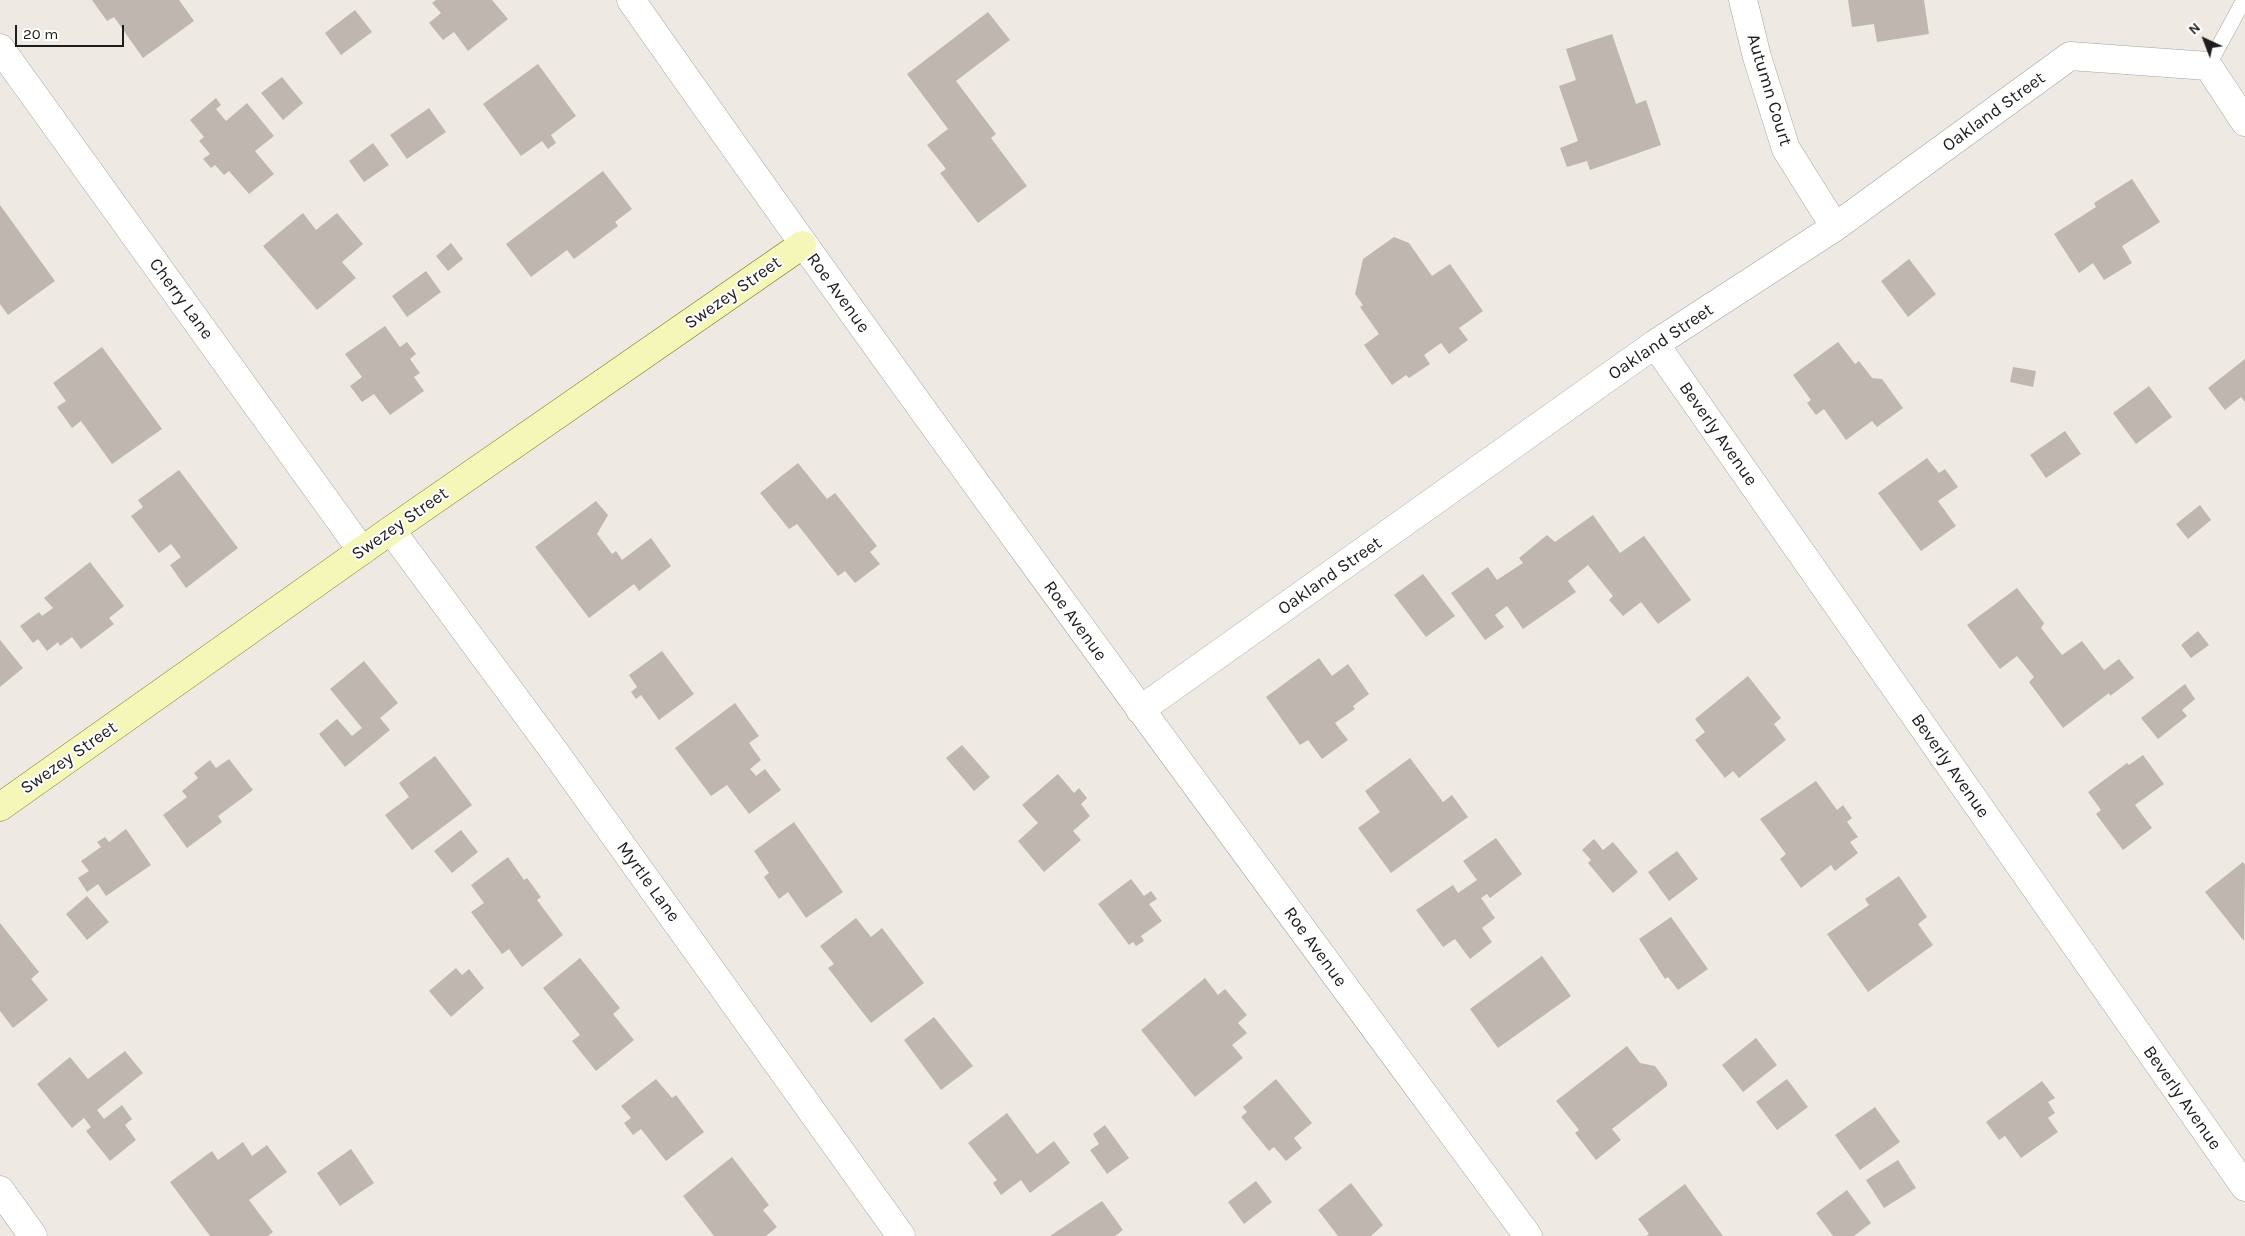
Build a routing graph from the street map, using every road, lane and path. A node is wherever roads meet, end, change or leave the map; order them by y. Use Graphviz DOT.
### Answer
graph roads {
  1 [pos="631,0"];
  2 [pos="1744,0"];
  3 [pos="2244,0"];
  4 [pos="0,48"];
  5 [pos="2208,66"];
  6 [pos="2245,122"];
  7 [pos="1835,228"];
  8 [pos="802,245"];
  9 [pos="1655,344"];
  10 [pos="391,530"];
  11 [pos="362,551"];
  12 [pos="1140,710"];
  13 [pos="0,807"];
  14 [pos="2245,1187"];
  15 [pos="0,1190"];
  16 [pos="34,1236"];
  17 [pos="902,1236"];
  18 [pos="1528,1236"];
  1 -- 8 [label="street, Roe Avenue"];
  2 -- 7 [label="street, Autumn Court"];
  3 -- 5 [label="lane"];
  4 -- 11 [label="street, Cherry Lane"];
  5 -- 6 [label="street"];
  5 -- 7 [label="street, Oakland Street"];
  7 -- 9 [label="street, Oakland Street"];
  8 -- 10 [label="street, Swezey Street"];
  8 -- 12 [label="street, Roe Avenue"];
  9 -- 12 [label="street, Oakland Street"];
  9 -- 14 [label="street, Beverly Avenue"];
  10 -- 11 [label="street, Swezey Street"];
  10 -- 17 [label="street, Myrtle Lane"];
  11 -- 13 [label="street, Swezey Street"];
  12 -- 18 [label="street, Roe Avenue"];
  15 -- 16 [label="street"];
}
